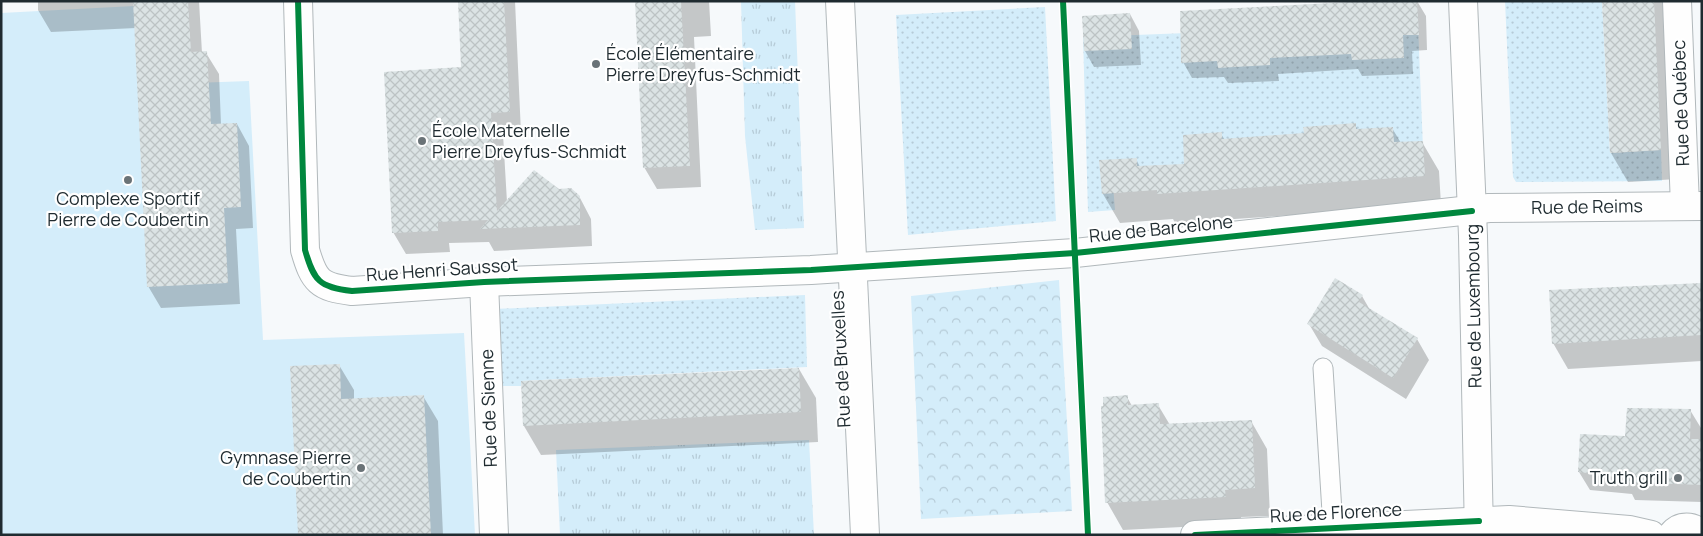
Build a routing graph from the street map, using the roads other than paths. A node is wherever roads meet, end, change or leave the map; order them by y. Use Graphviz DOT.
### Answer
graph roads {
  1 [pos="298,1"];
  2 [pos="840,1"];
  3 [pos="1463,1"];
  4 [pos="1677,1"];
  5 [pos="1693,206"];
  6 [pos="1472,211"];
  7 [pos="852,268"];
  8 [pos="484,282"];
  9 [pos="1323,368"];
  10 [pos="1333,528"];
  11 [pos="1479,528"];
  12 [pos="494,535"];
  13 [pos="865,535"];
  14 [pos="1195,535"];
  15 [pos="1651,535"];
  16 [pos="1672,535"];
  17 [pos="1701,535"];
  1 -- 8 [label="street, Rue Henri Saussot"];
  2 -- 7 [label="street, Rue de Bruxelles"];
  3 -- 6 [label="street, Rue de Luxembourg"];
  4 -- 5 [label="street, Rue de Québec"];
  5 -- 6 [label="street, Rue de Reims"];
  6 -- 7 [label="street, Rue de Barcelone"];
  6 -- 11 [label="street, Rue de Luxembourg"];
  7 -- 8 [label="street, Rue Henri Saussot"];
  7 -- 13 [label="street, Rue de Bruxelles"];
  8 -- 12 [label="street, Rue de Sienne"];
  9 -- 10 [label="lane"];
  10 -- 11 [label="street, Rue de Florence"];
  10 -- 14 [label="street, Rue de Florence"];
  11 -- 15 [label="street, Rue de Florence"];
  16 -- 17 [label="street"];
}
